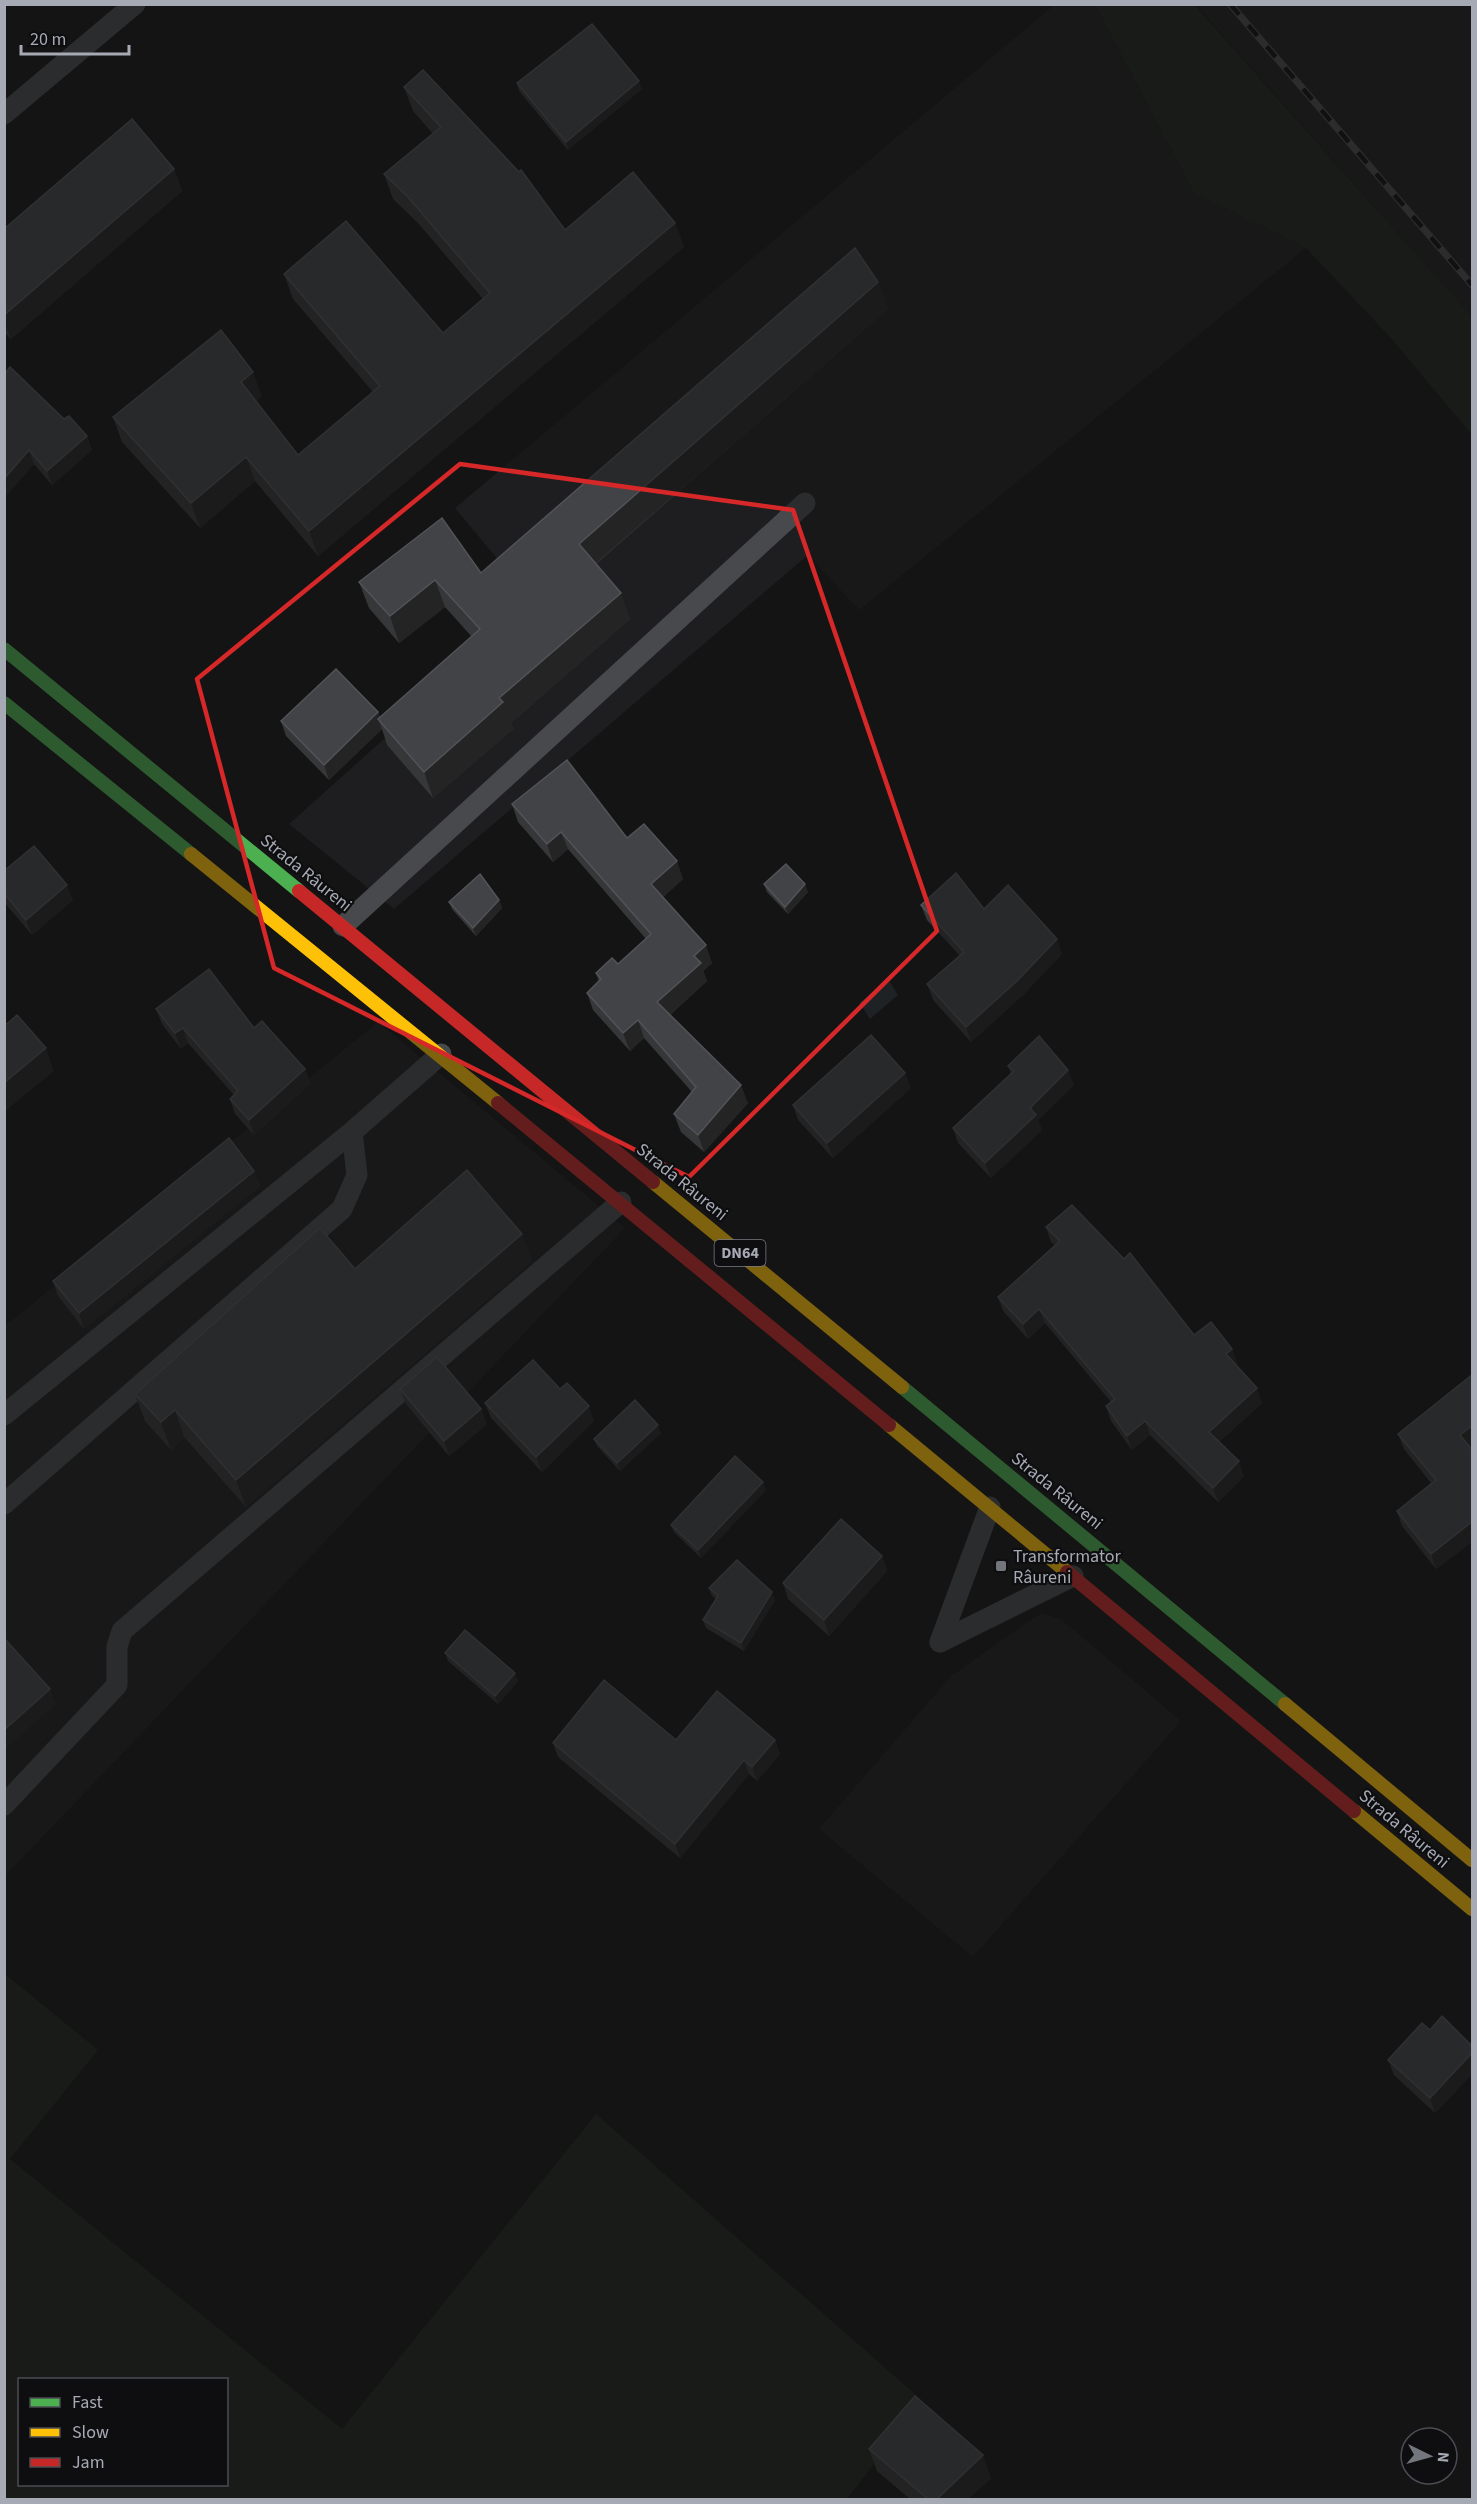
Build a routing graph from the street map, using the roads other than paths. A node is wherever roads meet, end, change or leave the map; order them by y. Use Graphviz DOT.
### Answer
graph roads {
  1 [pos="135,4"];
  2 [pos="4,114"];
  3 [pos="806,503"];
  4 [pos="4,649"];
  5 [pos="4,703"];
  6 [pos="343,926"];
  7 [pos="441,1054"];
  8 [pos="352,1132"];
  9 [pos="621,1202"];
  10 [pos="4,1415"];
  11 [pos="4,1504"];
  12 [pos="990,1507"];
  13 [pos="1073,1576"];
  14 [pos="4,1805"];
  15 [pos="1473,1860"];
  16 [pos="1473,1909"];
  1 -- 2 [label="lane"];
  3 -- 6 [label="lane"];
  4 -- 6 [label="main road, Strada Râureni / DN64"];
  5 -- 7 [label="main road, Strada Râureni / DN64"];
  6 -- 15 [label="main road, Strada Râureni / DN64"];
  7 -- 8 [label="lane"];
  7 -- 9 [label="main road, Strada Râureni / DN64"];
  8 -- 10 [label="lane"];
  8 -- 11 [label="lane"];
  9 -- 12 [label="main road, Strada Râureni / DN64"];
  9 -- 14 [label="lane"];
  12 -- 13 [label="main road, Strada Râureni / DN64"];
  12 -- 13 [label="lane"];
  13 -- 16 [label="main road, Strada Râureni / DN64"];
}
